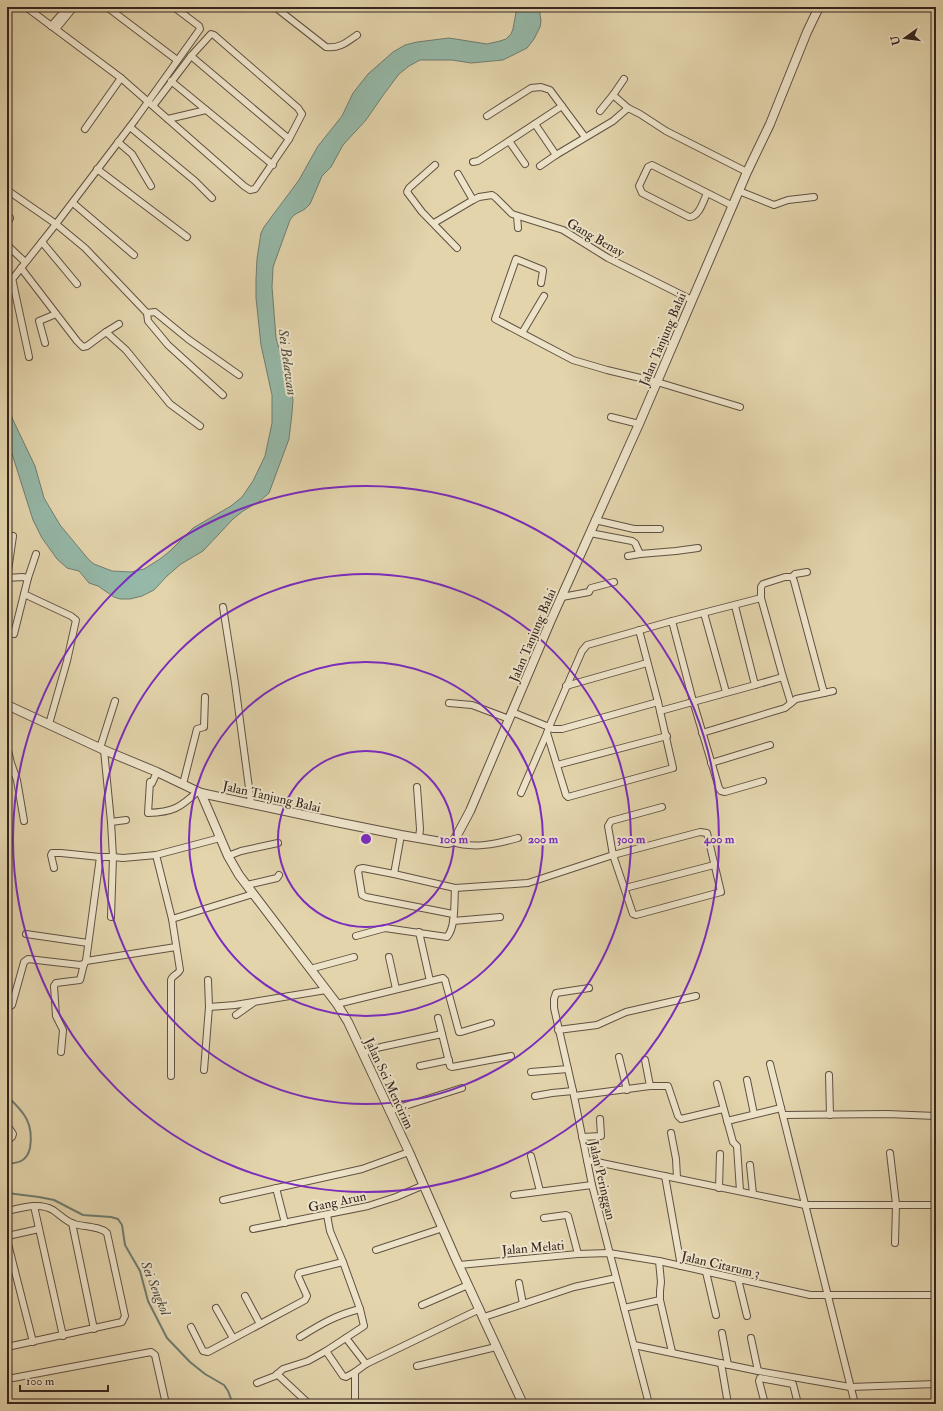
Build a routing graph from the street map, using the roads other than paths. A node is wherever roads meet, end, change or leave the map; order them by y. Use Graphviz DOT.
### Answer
graph roads {
  1 [pos="26,7"];
  2 [pos="68,7"];
  3 [pos="74,7"];
  4 [pos="107,7"];
  5 [pos="174,7"];
  6 [pos="275,7"];
  7 [pos="819,7"];
  8 [pos="54,28"];
  9 [pos="357,35"];
  10 [pos="191,56"];
  11 [pos="177,60"];
  12 [pos="121,78"];
  13 [pos="624,79"];
  14 [pos="172,81"];
  15 [pos="613,95"];
  16 [pos="150,104"];
  17 [pos="562,106"];
  18 [pos="628,108"];
  19 [pos="206,110"];
  20 [pos="600,111"];
  21 [pos="487,116"];
  22 [pos="168,119"];
  23 [pos="535,124"];
  24 [pos="130,127"];
  25 [pos="84,129"];
  26 [pos="586,137"];
  27 [pos="289,139"];
  28 [pos="509,141"];
  29 [pos="118,142"];
  30 [pos="556,155"];
  31 [pos="473,162"];
  32 [pos="273,164"];
  33 [pos="525,164"];
  34 [pos="435,165"];
  35 [pos="540,166"];
  36 [pos="98,169"];
  37 [pos="747,172"];
  38 [pos="458,174"];
  39 [pos="151,186"];
  40 [pos="7,190"];
  41 [pos="739,191"];
  42 [pos="707,193"];
  43 [pos="814,197"];
  44 [pos="212,198"];
  45 [pos="473,200"];
  46 [pos="73,203"];
  47 [pos="733,206"];
  48 [pos="7,214"];
  49 [pos="517,216"];
  50 [pos="434,223"];
  51 [pos="7,224"];
  52 [pos="56,224"];
  53 [pos="518,228"];
  54 [pos="187,237"];
  55 [pos="42,242"];
  56 [pos="7,245"];
  57 [pos="457,248"];
  58 [pos="134,255"];
  59 [pos="25,262"];
  60 [pos="21,268"];
  61 [pos="9,278"];
  62 [pos="76,284"];
  63 [pos="541,284"];
  64 [pos="544,296"];
  65 [pos="692,300"];
  66 [pos="147,312"];
  67 [pos="56,314"];
  68 [pos="119,324"];
  69 [pos="106,332"];
  70 [pos="522,333"];
  71 [pos="45,343"];
  72 [pos="29,357"];
  73 [pos="239,375"];
  74 [pos="657,382"];
  75 [pos="223,395"];
  76 [pos="740,407"];
  77 [pos="611,417"];
  78 [pos="639,424"];
  79 [pos="200,426"];
  80 [pos="595,520"];
  81 [pos="660,529"];
  82 [pos="590,533"];
  83 [pos="13,536"];
  84 [pos="698,548"];
  85 [pos="36,554"];
  86 [pos="640,554"];
  87 [pos="628,556"];
  88 [pos="807,572"];
  89 [pos="792,577"];
  90 [pos="7,578"];
  91 [pos="28,578"];
  92 [pos="614,582"];
  93 [pos="24,594"];
  94 [pos="562,596"];
  95 [pos="761,598"];
  96 [pos="735,606"];
  97 [pos="223,607"];
  98 [pos="704,613"];
  99 [pos="672,621"];
  100 [pos="639,630"];
  101 [pos="14,634"];
  102 [pos="647,663"];
  103 [pos="783,677"];
  104 [pos="755,685"];
  105 [pos="566,686"];
  106 [pos="832,691"];
  107 [pos="726,692"];
  108 [pos="824,693"];
  109 [pos="205,697"];
  110 [pos="116,701"];
  111 [pos="693,701"];
  112 [pos="658,702"];
  113 [pos="449,703"];
  114 [pos="791,703"];
  115 [pos="7,705"];
  116 [pos="660,711"];
  117 [pos="511,716"];
  118 [pos="49,724"];
  119 [pos="548,730"];
  120 [pos="702,733"];
  121 [pos="667,736"];
  122 [pos="770,745"];
  123 [pos="7,746"];
  124 [pos="102,749"];
  125 [pos="711,763"];
  126 [pos="557,765"];
  127 [pos="157,772"];
  128 [pos="763,781"];
  129 [pos="183,784"];
  130 [pos="417,786"];
  131 [pos="199,792"];
  132 [pos="521,793"];
  133 [pos="251,803"];
  134 [pos="662,807"];
  135 [pos="126,820"];
  136 [pos="24,821"];
  137 [pos="111,822"];
  138 [pos="401,835"];
  139 [pos="220,838"];
  140 [pos="419,838"];
  141 [pos="518,838"];
  142 [pos="452,842"];
  143 [pos="278,843"];
  144 [pos="156,855"];
  145 [pos="613,855"];
  146 [pos="228,856"];
  147 [pos="100,857"];
  148 [pos="113,857"];
  149 [pos="714,865"];
  150 [pos="54,868"];
  151 [pos="394,874"];
  152 [pos="279,875"];
  153 [pos="247,885"];
  154 [pos="455,888"];
  155 [pos="625,888"];
  156 [pos="253,894"];
  157 [pos="453,914"];
  158 [pos="111,916"];
  159 [pos="500,917"];
  160 [pos="172,919"];
  161 [pos="453,922"];
  162 [pos="419,932"];
  163 [pos="26,934"];
  164 [pos="356,936"];
  165 [pos="88,943"];
  166 [pos="176,947"];
  167 [pos="354,957"];
  168 [pos="389,957"];
  169 [pos="85,962"];
  170 [pos="310,969"];
  171 [pos="208,980"];
  172 [pos="430,981"];
  173 [pos="589,988"];
  174 [pos="326,990"];
  175 [pos="396,990"];
  176 [pos="696,996"];
  177 [pos="254,1002"];
  178 [pos="337,1004"];
  179 [pos="209,1007"];
  180 [pos="7,1008"];
  181 [pos="236,1015"];
  182 [pos="438,1018"];
  183 [pos="491,1023"];
  184 [pos="558,1030"];
  185 [pos="442,1034"];
  186 [pos="61,1052"];
  187 [pos="363,1052"];
  188 [pos="510,1056"];
  189 [pos="619,1057"];
  190 [pos="449,1060"];
  191 [pos="645,1060"];
  192 [pos="770,1064"];
  193 [pos="420,1066"];
  194 [pos="568,1069"];
  195 [pos="204,1070"];
  196 [pos="531,1072"];
  197 [pos="829,1075"];
  198 [pos="170,1076"];
  199 [pos="746,1080"];
  200 [pos="717,1084"];
  201 [pos="650,1086"];
  202 [pos="462,1088"];
  203 [pos="627,1090"];
  204 [pos="573,1094"];
  205 [pos="536,1096"];
  206 [pos="781,1108"];
  207 [pos="723,1109"];
  208 [pos="389,1111"];
  209 [pos="754,1114"];
  210 [pos="783,1115"];
  211 [pos="830,1115"];
  212 [pos="936,1116"];
  213 [pos="600,1119"];
  214 [pos="728,1121"];
  215 [pos="7,1125"];
  216 [pos="671,1133"];
  217 [pos="582,1137"];
  218 [pos="7,1141"];
  219 [pos="409,1152"];
  220 [pos="890,1153"];
  221 [pos="720,1154"];
  222 [pos="531,1156"];
  223 [pos="587,1160"];
  224 [pos="750,1165"];
  225 [pos="665,1176"];
  226 [pos="677,1178"];
  227 [pos="424,1185"];
  228 [pos="592,1185"];
  229 [pos="276,1188"];
  230 [pos="719,1188"];
  231 [pos="540,1191"];
  232 [pos="740,1191"];
  233 [pos="753,1194"];
  234 [pos="514,1195"];
  235 [pos="223,1200"];
  236 [pos="896,1204"];
  237 [pos="805,1205"];
  238 [pos="936,1205"];
  239 [pos="34,1206"];
  240 [pos="7,1211"];
  241 [pos="326,1214"];
  242 [pos="544,1218"];
  243 [pos="72,1223"];
  244 [pos="285,1223"];
  245 [pos="443,1228"];
  246 [pos="39,1229"];
  247 [pos="252,1229"];
  248 [pos="895,1243"];
  249 [pos="376,1250"];
  250 [pos="609,1253"];
  251 [pos="578,1254"];
  252 [pos="659,1261"];
  253 [pos="342,1262"];
  254 [pos="459,1265"];
  255 [pos="681,1266"];
  256 [pos="706,1272"];
  257 [pos="616,1278"];
  258 [pos="738,1280"];
  259 [pos="518,1283"];
  260 [pos="468,1285"];
  261 [pos="828,1295"];
  262 [pos="935,1295"];
  263 [pos="245,1296"];
  264 [pos="660,1300"];
  265 [pos="523,1304"];
  266 [pos="422,1305"];
  267 [pos="216,1308"];
  268 [pos="624,1308"];
  269 [pos="360,1309"];
  270 [pos="936,1310"];
  271 [pos="482,1313"];
  272 [pos="716,1315"];
  273 [pos="746,1316"];
  274 [pos="260,1324"];
  275 [pos="191,1327"];
  276 [pos="94,1329"];
  277 [pos="722,1334"];
  278 [pos="63,1336"];
  279 [pos="300,1337"];
  280 [pos="233,1338"];
  281 [pos="346,1338"];
  282 [pos="751,1338"];
  283 [pos="32,1342"];
  284 [pos="634,1345"];
  285 [pos="7,1347"];
  286 [pos="496,1347"];
  287 [pos="326,1351"];
  288 [pos="672,1352"];
  289 [pos="721,1363"];
  290 [pos="366,1364"];
  291 [pos="728,1365"];
  292 [pos="417,1366"];
  293 [pos="758,1371"];
  294 [pos="355,1372"];
  295 [pos="277,1374"];
  296 [pos="13,1378"];
  297 [pos="257,1383"];
  298 [pos="936,1384"];
  299 [pos="850,1387"];
  300 [pos="166,1404"];
  301 [pos="309,1404"];
  302 [pos="355,1404"];
  303 [pos="523,1404"];
  304 [pos="648,1404"];
  305 [pos="728,1404"];
  306 [pos="765,1404"];
  307 [pos="798,1404"];
  308 [pos="855,1404"];
  1 -- 8 [label="street"];
  2 -- 8 [label="street"];
  3 -- 8 [label="street"];
  4 -- 11 [label="street"];
  5 -- 11 [label="street"];
  6 -- 9 [label="street"];
  7 -- 37 [label="street, Jalan Tanjung Balai"];
  8 -- 12 [label="street"];
  10 -- 14 [label="street"];
  10 -- 27 [label="street"];
  10 -- 27 [label="street"];
  11 -- 16 [label="street"];
  12 -- 16 [label="street"];
  12 -- 25 [label="street"];
  13 -- 15 [label="street"];
  14 -- 16 [label="street"];
  14 -- 19 [label="street"];
  15 -- 18 [label="street"];
  15 -- 20 [label="street"];
  16 -- 22 [label="street"];
  16 -- 24 [label="street"];
  17 -- 21 [label="street"];
  17 -- 23 [label="street"];
  17 -- 26 [label="street"];
  18 -- 26 [label="street"];
  18 -- 37 [label="street"];
  19 -- 22 [label="street"];
  19 -- 32 [label="street"];
  22 -- 32 [label="street"];
  23 -- 28 [label="street"];
  23 -- 30 [label="street"];
  24 -- 29 [label="street"];
  24 -- 44 [label="street"];
  26 -- 30 [label="street"];
  27 -- 32 [label="street"];
  28 -- 31 [label="street"];
  28 -- 33 [label="street"];
  29 -- 36 [label="street"];
  29 -- 39 [label="street"];
  30 -- 35 [label="street"];
  34 -- 50 [label="street"];
  36 -- 46 [label="street"];
  36 -- 54 [label="street"];
  37 -- 41 [label="street, Jalan Tanjung Balai"];
  38 -- 45 [label="street"];
  40 -- 52 [label="street"];
  41 -- 43 [label="street"];
  41 -- 47 [label="street, Jalan Tanjung Balai"];
  42 -- 42 [label="street"];
  42 -- 47 [label="street"];
  45 -- 49 [label="street, Gang Benay"];
  45 -- 50 [label="street"];
  46 -- 52 [label="street"];
  46 -- 58 [label="street"];
  47 -- 65 [label="street, Jalan Tanjung Balai"];
  48 -- 51 [label="street"];
  49 -- 53 [label="street"];
  49 -- 65 [label="street, Gang Benay"];
  50 -- 57 [label="street"];
  52 -- 55 [label="street"];
  52 -- 66 [label="street"];
  55 -- 59 [label="street"];
  55 -- 62 [label="street"];
  56 -- 59 [label="street"];
  59 -- 60 [label="street"];
  60 -- 61 [label="street"];
  60 -- 67 [label="street"];
  61 -- 72 [label="street"];
  63 -- 70 [label="street"];
  64 -- 70 [label="street"];
  65 -- 74 [label="street, Jalan Tanjung Balai"];
  66 -- 73 [label="street"];
  66 -- 75 [label="street"];
  67 -- 69 [label="street"];
  67 -- 71 [label="street"];
  68 -- 69 [label="street"];
  69 -- 79 [label="street"];
  70 -- 74 [label="street"];
  74 -- 76 [label="street"];
  74 -- 78 [label="street, Jalan Tanjung Balai"];
  77 -- 78 [label="street"];
  78 -- 80 [label="street, Jalan Tanjung Balai"];
  80 -- 81 [label="street"];
  80 -- 82 [label="street, Jalan Tanjung Balai"];
  82 -- 86 [label="street"];
  82 -- 94 [label="street, Jalan Tanjung Balai"];
  83 -- 90 [label="street"];
  84 -- 86 [label="street"];
  85 -- 91 [label="street"];
  86 -- 87 [label="street"];
  88 -- 89 [label="street"];
  89 -- 95 [label="street"];
  89 -- 108 [label="street"];
  90 -- 91 [label="street"];
  91 -- 93 [label="street"];
  92 -- 94 [label="street"];
  93 -- 101 [label="street"];
  93 -- 118 [label="street"];
  94 -- 117 [label="street, Jalan Tanjung Balai"];
  95 -- 96 [label="street"];
  95 -- 103 [label="street"];
  96 -- 98 [label="street"];
  96 -- 104 [label="street"];
  97 -- 133 [label="street"];
  98 -- 99 [label="street"];
  98 -- 107 [label="street"];
  99 -- 100 [label="street"];
  99 -- 111 [label="street"];
  100 -- 102 [label="street"];
  100 -- 105 [label="street"];
  102 -- 105 [label="street"];
  102 -- 112 [label="street"];
  103 -- 104 [label="street"];
  103 -- 114 [label="street"];
  104 -- 107 [label="street"];
  105 -- 119 [label="street"];
  106 -- 108 [label="street"];
  107 -- 111 [label="street"];
  108 -- 114 [label="street"];
  109 -- 129 [label="street"];
  110 -- 124 [label="street"];
  111 -- 116 [label="street"];
  111 -- 120 [label="street"];
  112 -- 116 [label="street"];
  112 -- 119 [label="street"];
  113 -- 117 [label="street"];
  114 -- 120 [label="street"];
  115 -- 118 [label="street, Jalan Tanjung Balai"];
  116 -- 121 [label="street"];
  117 -- 119 [label="street"];
  117 -- 142 [label="street, Jalan Tanjung Balai"];
  118 -- 124 [label="street, Jalan Tanjung Balai"];
  119 -- 126 [label="street"];
  119 -- 132 [label="street"];
  120 -- 125 [label="street"];
  121 -- 126 [label="street"];
  121 -- 126 [label="street"];
  122 -- 125 [label="street"];
  123 -- 136 [label="street"];
  124 -- 127 [label="street, Jalan Tanjung Balai"];
  124 -- 137 [label="street"];
  125 -- 128 [label="street"];
  127 -- 129 [label="street, Jalan Tanjung Balai"];
  127 -- 131 [label="street"];
  129 -- 131 [label="street, Jalan Tanjung Balai"];
  130 -- 140 [label="street"];
  131 -- 133 [label="street, Jalan Tanjung Balai"];
  131 -- 139 [label="street, Jalan Sei Mencirim"];
  133 -- 138 [label="street, Jalan Tanjung Balai"];
  134 -- 145 [label="street"];
  135 -- 137 [label="street"];
  137 -- 148 [label="street"];
  138 -- 140 [label="street, Jalan Tanjung Balai"];
  138 -- 151 [label="street"];
  139 -- 144 [label="street"];
  139 -- 146 [label="street, Jalan Sei Mencirim"];
  140 -- 142 [label="street, Jalan Tanjung Balai"];
  141 -- 142 [label="street"];
  143 -- 146 [label="street"];
  144 -- 148 [label="street"];
  144 -- 160 [label="street"];
  145 -- 149 [label="street"];
  145 -- 154 [label="street"];
  145 -- 155 [label="street"];
  146 -- 153 [label="street, Jalan Sei Mencirim"];
  147 -- 148 [label="street"];
  147 -- 150 [label="street"];
  147 -- 165 [label="street"];
  148 -- 158 [label="street"];
  149 -- 155 [label="street"];
  149 -- 155 [label="street"];
  151 -- 154 [label="street"];
  151 -- 157 [label="street"];
  152 -- 153 [label="street"];
  153 -- 156 [label="street, Jalan Sei Mencirim"];
  154 -- 157 [label="street"];
  156 -- 160 [label="street"];
  156 -- 170 [label="street, Jalan Sei Mencirim"];
  157 -- 161 [label="street"];
  159 -- 161 [label="street"];
  160 -- 166 [label="street"];
  161 -- 162 [label="street"];
  162 -- 164 [label="street"];
  162 -- 172 [label="street"];
  163 -- 165 [label="street"];
  165 -- 169 [label="street"];
  166 -- 169 [label="street"];
  166 -- 198 [label="street"];
  167 -- 170 [label="street"];
  168 -- 175 [label="street"];
  169 -- 180 [label="street"];
  169 -- 186 [label="street"];
  170 -- 174 [label="street, Jalan Sei Mencirim"];
  171 -- 179 [label="street"];
  172 -- 175 [label="street"];
  172 -- 183 [label="street"];
  173 -- 184 [label="street, Jalan Peringgan"];
  174 -- 177 [label="street"];
  174 -- 178 [label="street, Jalan Sei Mencirim"];
  175 -- 178 [label="street"];
  176 -- 184 [label="street"];
  177 -- 179 [label="street"];
  177 -- 181 [label="street"];
  178 -- 187 [label="street, Jalan Sei Mencirim"];
  179 -- 195 [label="street"];
  182 -- 185 [label="street"];
  184 -- 194 [label="street, Jalan Peringgan"];
  185 -- 187 [label="street"];
  185 -- 190 [label="street"];
  187 -- 208 [label="street, Jalan Sei Mencirim"];
  188 -- 190 [label="street"];
  189 -- 203 [label="street"];
  190 -- 193 [label="street"];
  191 -- 201 [label="street"];
  192 -- 206 [label="street"];
  194 -- 196 [label="street"];
  194 -- 204 [label="street, Jalan Peringgan"];
  197 -- 211 [label="street"];
  199 -- 209 [label="street"];
  200 -- 207 [label="street"];
  201 -- 203 [label="street"];
  201 -- 207 [label="street"];
  202 -- 208 [label="street"];
  203 -- 204 [label="street"];
  204 -- 205 [label="street"];
  204 -- 217 [label="street, Jalan Peringgan"];
  206 -- 209 [label="street"];
  206 -- 210 [label="street"];
  207 -- 214 [label="street"];
  208 -- 219 [label="street, Jalan Sei Mencirim"];
  209 -- 214 [label="street"];
  210 -- 211 [label="street"];
  210 -- 237 [label="street"];
  211 -- 212 [label="street"];
  213 -- 217 [label="street"];
  214 -- 232 [label="street"];
  215 -- 218 [label="street"];
  216 -- 226 [label="street"];
  217 -- 223 [label="street, Jalan Peringgan"];
  219 -- 227 [label="street, Jalan Sei Mencirim"];
  219 -- 229 [label="street"];
  220 -- 236 [label="street"];
  221 -- 230 [label="street"];
  222 -- 231 [label="street"];
  223 -- 225 [label="street"];
  223 -- 228 [label="street, Jalan Peringgan"];
  224 -- 233 [label="street"];
  225 -- 226 [label="street"];
  225 -- 255 [label="street"];
  226 -- 230 [label="street"];
  227 -- 241 [label="street, Gang Arun"];
  227 -- 245 [label="street, Jalan Sei Mencirim"];
  228 -- 231 [label="street"];
  228 -- 250 [label="street, Jalan Peringgan"];
  229 -- 235 [label="street"];
  229 -- 244 [label="street"];
  230 -- 232 [label="street"];
  231 -- 234 [label="street"];
  232 -- 233 [label="street"];
  233 -- 237 [label="street"];
  236 -- 237 [label="street"];
  236 -- 238 [label="street"];
  236 -- 248 [label="street"];
  237 -- 261 [label="street"];
  239 -- 240 [label="street"];
  239 -- 243 [label="street"];
  239 -- 246 [label="street"];
  241 -- 244 [label="street, Gang Arun"];
  241 -- 253 [label="street"];
  242 -- 251 [label="street"];
  243 -- 276 [label="street"];
  243 -- 276 [label="street"];
  244 -- 247 [label="street, Gang Arun"];
  245 -- 249 [label="street"];
  245 -- 254 [label="street, Jalan Sei Mencirim"];
  246 -- 278 [label="street"];
  246 -- 283 [label="street"];
  250 -- 251 [label="street, Jalan Melati"];
  250 -- 252 [label="street, Jalan Citarum 3"];
  250 -- 257 [label="street, Jalan Peringgan"];
  251 -- 254 [label="street, Jalan Melati"];
  252 -- 255 [label="street, Jalan Citarum 3"];
  252 -- 264 [label="street"];
  253 -- 269 [label="street"];
  253 -- 274 [label="street"];
  254 -- 260 [label="street, Jalan Sei Mencirim"];
  255 -- 256 [label="street, Jalan Citarum 3"];
  256 -- 258 [label="street, Jalan Citarum 3"];
  256 -- 272 [label="street"];
  257 -- 265 [label="street"];
  257 -- 268 [label="street, Jalan Peringgan"];
  258 -- 261 [label="street, Jalan Citarum 3"];
  258 -- 273 [label="street"];
  259 -- 265 [label="street"];
  260 -- 266 [label="street"];
  260 -- 271 [label="street, Jalan Sei Mencirim"];
  261 -- 262 [label="street, Jalan Citarum 3"];
  261 -- 299 [label="street"];
  262 -- 270 [label="street"];
  263 -- 274 [label="street"];
  264 -- 268 [label="street"];
  264 -- 288 [label="street"];
  265 -- 271 [label="street"];
  267 -- 280 [label="street"];
  268 -- 284 [label="street, Jalan Peringgan"];
  269 -- 279 [label="street"];
  269 -- 281 [label="street"];
  271 -- 286 [label="street, Jalan Sei Mencirim"];
  271 -- 290 [label="street"];
  274 -- 280 [label="street"];
  275 -- 280 [label="street"];
  276 -- 278 [label="street"];
  277 -- 291 [label="street"];
  278 -- 283 [label="street"];
  281 -- 287 [label="street"];
  281 -- 290 [label="street"];
  282 -- 293 [label="street"];
  283 -- 285 [label="street"];
  284 -- 288 [label="street"];
  284 -- 304 [label="street, Jalan Peringgan"];
  286 -- 292 [label="street"];
  286 -- 303 [label="street, Jalan Sei Mencirim"];
  287 -- 294 [label="street"];
  287 -- 295 [label="street"];
  288 -- 289 [label="street"];
  289 -- 291 [label="street"];
  289 -- 305 [label="street"];
  290 -- 294 [label="street"];
  291 -- 293 [label="street"];
  293 -- 299 [label="street"];
  294 -- 302 [label="street"];
  295 -- 297 [label="street"];
  295 -- 301 [label="street"];
  296 -- 300 [label="street"];
  298 -- 299 [label="street"];
  299 -- 308 [label="street"];
  306 -- 307 [label="street"];
}
